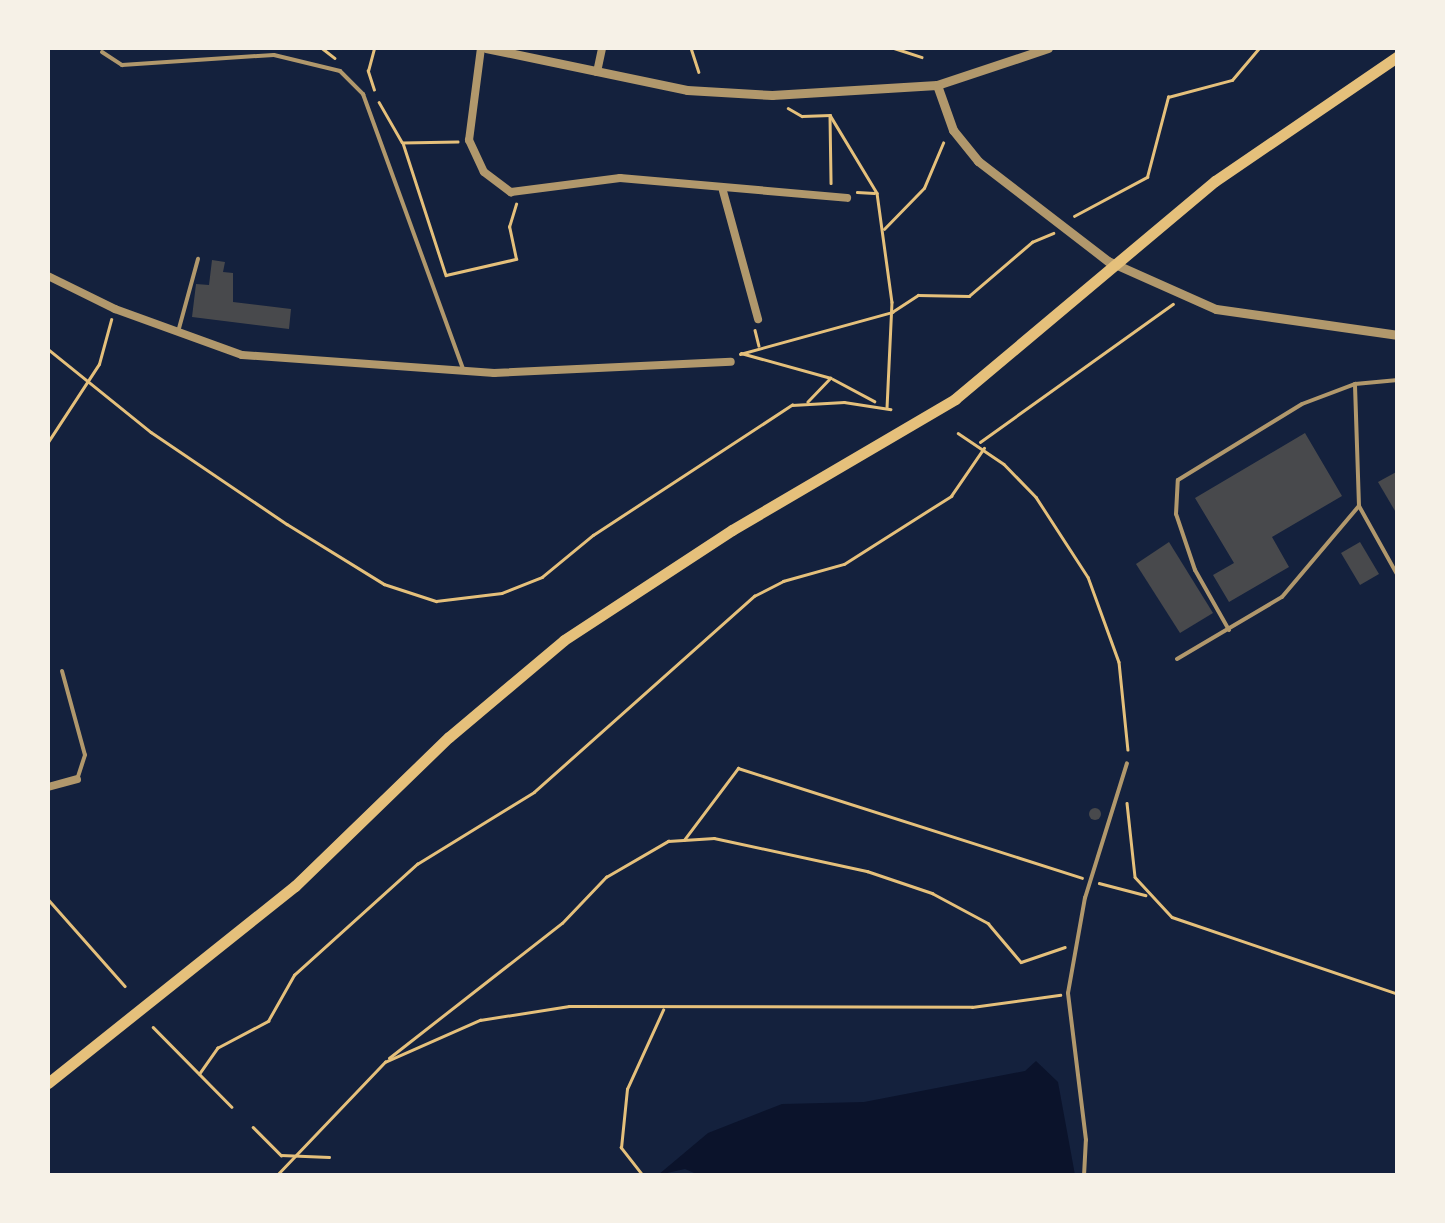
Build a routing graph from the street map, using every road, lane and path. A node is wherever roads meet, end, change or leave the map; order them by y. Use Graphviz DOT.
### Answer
graph roads {
  1 [pos="374,48"];
  2 [pos="484,48"];
  3 [pos="602,48"];
  4 [pos="691,48"];
  5 [pos="894,48"];
  6 [pos="1048,48"];
  7 [pos="1259,48"];
  8 [pos="102,52"];
  9 [pos="1398,56"];
  10 [pos="922,57"];
  11 [pos="699,72"];
  12 [pos="597,74"];
  13 [pos="938,86"];
  14 [pos="377,101"];
  15 [pos="782,108"];
  16 [pos="830,115"];
  17 [pos="951,125"];
  18 [pos="469,140"];
  19 [pos="723,190"];
  20 [pos="877,193"];
  21 [pos="519,194"];
  22 [pos="831,197"];
  23 [pos="847,198"];
  24 [pos="1060,229"];
  25 [pos="883,230"];
  26 [pos="198,259"];
  27 [pos="48,276"];
  28 [pos="1182,298"];
  29 [pos="114,310"];
  30 [pos="892,312"];
  31 [pos="758,319"];
  32 [pos="178,332"];
  33 [pos="1398,335"];
  34 [pos="760,348"];
  35 [pos="48,349"];
  36 [pos="730,362"];
  37 [pos="464,371"];
  38 [pos="831,378"];
  39 [pos="1398,380"];
  40 [pos="1354,384"];
  41 [pos="807,403"];
  42 [pos="879,404"];
  43 [pos="958,433"];
  44 [pos="48,442"];
  45 [pos="978,443"];
  46 [pos="984,448"];
  47 [pos="1359,506"];
  48 [pos="1398,576"];
  49 [pos="1229,630"];
  50 [pos="1177,660"];
  51 [pos="62,671"];
  52 [pos="1127,762"];
  53 [pos="77,780"];
  54 [pos="48,786"];
  55 [pos="1127,797"];
  56 [pos="684,840"];
  57 [pos="1077,876"];
  58 [pos="1101,884"];
  59 [pos="1146,896"];
  60 [pos="48,900"];
  61 [pos="1078,943"];
  62 [pos="125,986"];
  63 [pos="1068,993"];
  64 [pos="1398,994"];
  65 [pos="663,1010"];
  66 [pos="153,1027"];
  67 [pos="384,1062"];
  68 [pos="200,1074"];
  69 [pos="48,1083"];
  70 [pos="232,1107"];
  71 [pos="253,1127"];
  72 [pos="294,1156"];
  73 [pos="329,1157"];
  74 [pos="276,1176"];
  75 [pos="643,1176"];
  76 [pos="1084,1176"];
  1 -- 14 [label="path"];
  2 -- 12 [label="street"];
  2 -- 18 [label="street"];
  3 -- 12 [label="street"];
  4 -- 11 [label="path"];
  5 -- 10 [label="path"];
  6 -- 13 [label="street"];
  7 -- 24 [label="path"];
  8 -- 37 [label="lane"];
  9 -- 69 [label="main road"];
  12 -- 13 [label="street"];
  13 -- 17 [label="street"];
  15 -- 16 [label="path"];
  16 -- 20 [label="path"];
  16 -- 22 [label="path"];
  17 -- 24 [label="street"];
  17 -- 25 [label="path"];
  18 -- 21 [label="street"];
  18 -- 21 [label="path"];
  19 -- 21 [label="street"];
  19 -- 22 [label="street"];
  19 -- 31 [label="street"];
  20 -- 23 [label="path"];
  20 -- 25 [label="path"];
  22 -- 23 [label="street"];
  24 -- 28 [label="street"];
  24 -- 30 [label="path"];
  25 -- 30 [label="path"];
  26 -- 32 [label="lane"];
  27 -- 29 [label="street"];
  28 -- 33 [label="street"];
  28 -- 45 [label="path"];
  29 -- 32 [label="street"];
  29 -- 44 [label="path"];
  30 -- 34 [label="path"];
  30 -- 42 [label="path"];
  31 -- 34 [label="path"];
  32 -- 37 [label="street"];
  34 -- 38 [label="path"];
  35 -- 41 [label="path"];
  36 -- 37 [label="street"];
  38 -- 41 [label="path"];
  38 -- 42 [label="path"];
  39 -- 40 [label="lane"];
  40 -- 47 [label="lane"];
  40 -- 49 [label="lane"];
  41 -- 42 [label="path"];
  43 -- 45 [label="path"];
  45 -- 46 [label="path"];
  46 -- 52 [label="path"];
  46 -- 68 [label="path"];
  47 -- 48 [label="lane"];
  47 -- 49 [label="lane"];
  49 -- 50 [label="lane"];
  51 -- 53 [label="lane"];
  52 -- 61 [label="lane"];
  53 -- 54 [label="street"];
  55 -- 59 [label="path"];
  56 -- 57 [label="path"];
  56 -- 61 [label="path"];
  56 -- 67 [label="path"];
  58 -- 59 [label="path"];
  59 -- 64 [label="path"];
  60 -- 62 [label="path"];
  61 -- 63 [label="lane"];
  63 -- 65 [label="path"];
  63 -- 76 [label="lane"];
  65 -- 67 [label="path"];
  65 -- 75 [label="path"];
  66 -- 68 [label="path"];
  67 -- 72 [label="path"];
  68 -- 70 [label="path"];
  71 -- 72 [label="path"];
  72 -- 73 [label="path"];
  72 -- 74 [label="path"];
}
